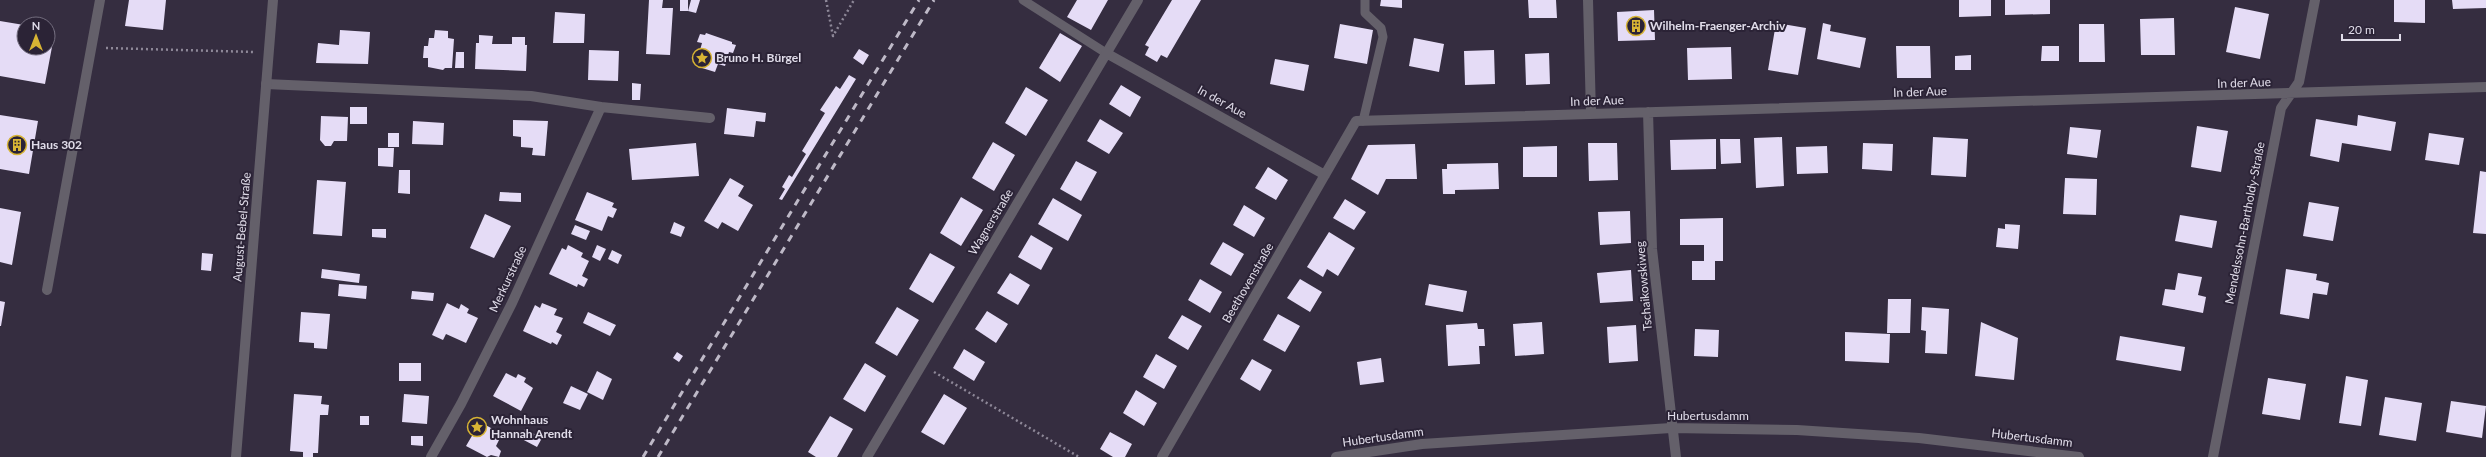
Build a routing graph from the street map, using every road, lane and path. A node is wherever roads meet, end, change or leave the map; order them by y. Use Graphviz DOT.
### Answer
graph roads {
  1 [pos="100,0"];
  2 [pos="273,0"];
  3 [pos="826,0"];
  4 [pos="854,0"];
  5 [pos="1023,0"];
  6 [pos="1138,0"];
  7 [pos="1365,0"];
  8 [pos="1588,0"];
  9 [pos="2315,0"];
  10 [pos="91,47"];
  11 [pos="244,51"];
  12 [pos="1106,53"];
  13 [pos="266,84"];
  14 [pos="2486,87"];
  15 [pos="2291,95"];
  16 [pos="601,107"];
  17 [pos="1648,112"];
  18 [pos="1591,114"];
  19 [pos="710,118"];
  20 [pos="1359,121"];
  21 [pos="1325,175"];
  22 [pos="47,290"];
  23 [pos="922,365"];
  24 [pos="1671,428"];
  25 [pos="236,457"];
  26 [pos="431,457"];
  27 [pos="868,457"];
  28 [pos="1079,457"];
  29 [pos="1162,457"];
  30 [pos="1336,457"];
  31 [pos="1676,457"];
  32 [pos="2079,457"];
  33 [pos="2213,457"];
  1 -- 10 [label="street"];
  2 -- 13 [label="street, August-Bebel-Straße"];
  3 -- 4 [label="path"];
  5 -- 12 [label="lane"];
  6 -- 12 [label="street, Wagnerstraße"];
  7 -- 20 [label="lane"];
  8 -- 18 [label="street"];
  9 -- 15 [label="street, Mendelssohn-Bartholdy-Straße"];
  10 -- 11 [label="path"];
  10 -- 22 [label="street"];
  12 -- 21 [label="street, In der Aue"];
  12 -- 23 [label="street, Wagnerstraße"];
  13 -- 16 [label="street"];
  13 -- 25 [label="street, August-Bebel-Straße"];
  14 -- 15 [label="street, In der Aue"];
  15 -- 17 [label="street, In der Aue"];
  15 -- 33 [label="street, Mendelssohn-Bartholdy-Straße"];
  16 -- 19 [label="street"];
  16 -- 26 [label="street, Merkurstraße"];
  17 -- 18 [label="street, In der Aue"];
  17 -- 24 [label="street, Tschaikowskiweg"];
  18 -- 20 [label="street, In der Aue"];
  20 -- 21 [label="street, Beethovenstraße"];
  21 -- 29 [label="street, Beethovenstraße"];
  23 -- 27 [label="street, Wagnerstraße"];
  23 -- 28 [label="path"];
  24 -- 30 [label="street, Hubertusdamm"];
  24 -- 31 [label="street, Tschaikowskiweg"];
  24 -- 32 [label="street, Hubertusdamm"];
}
